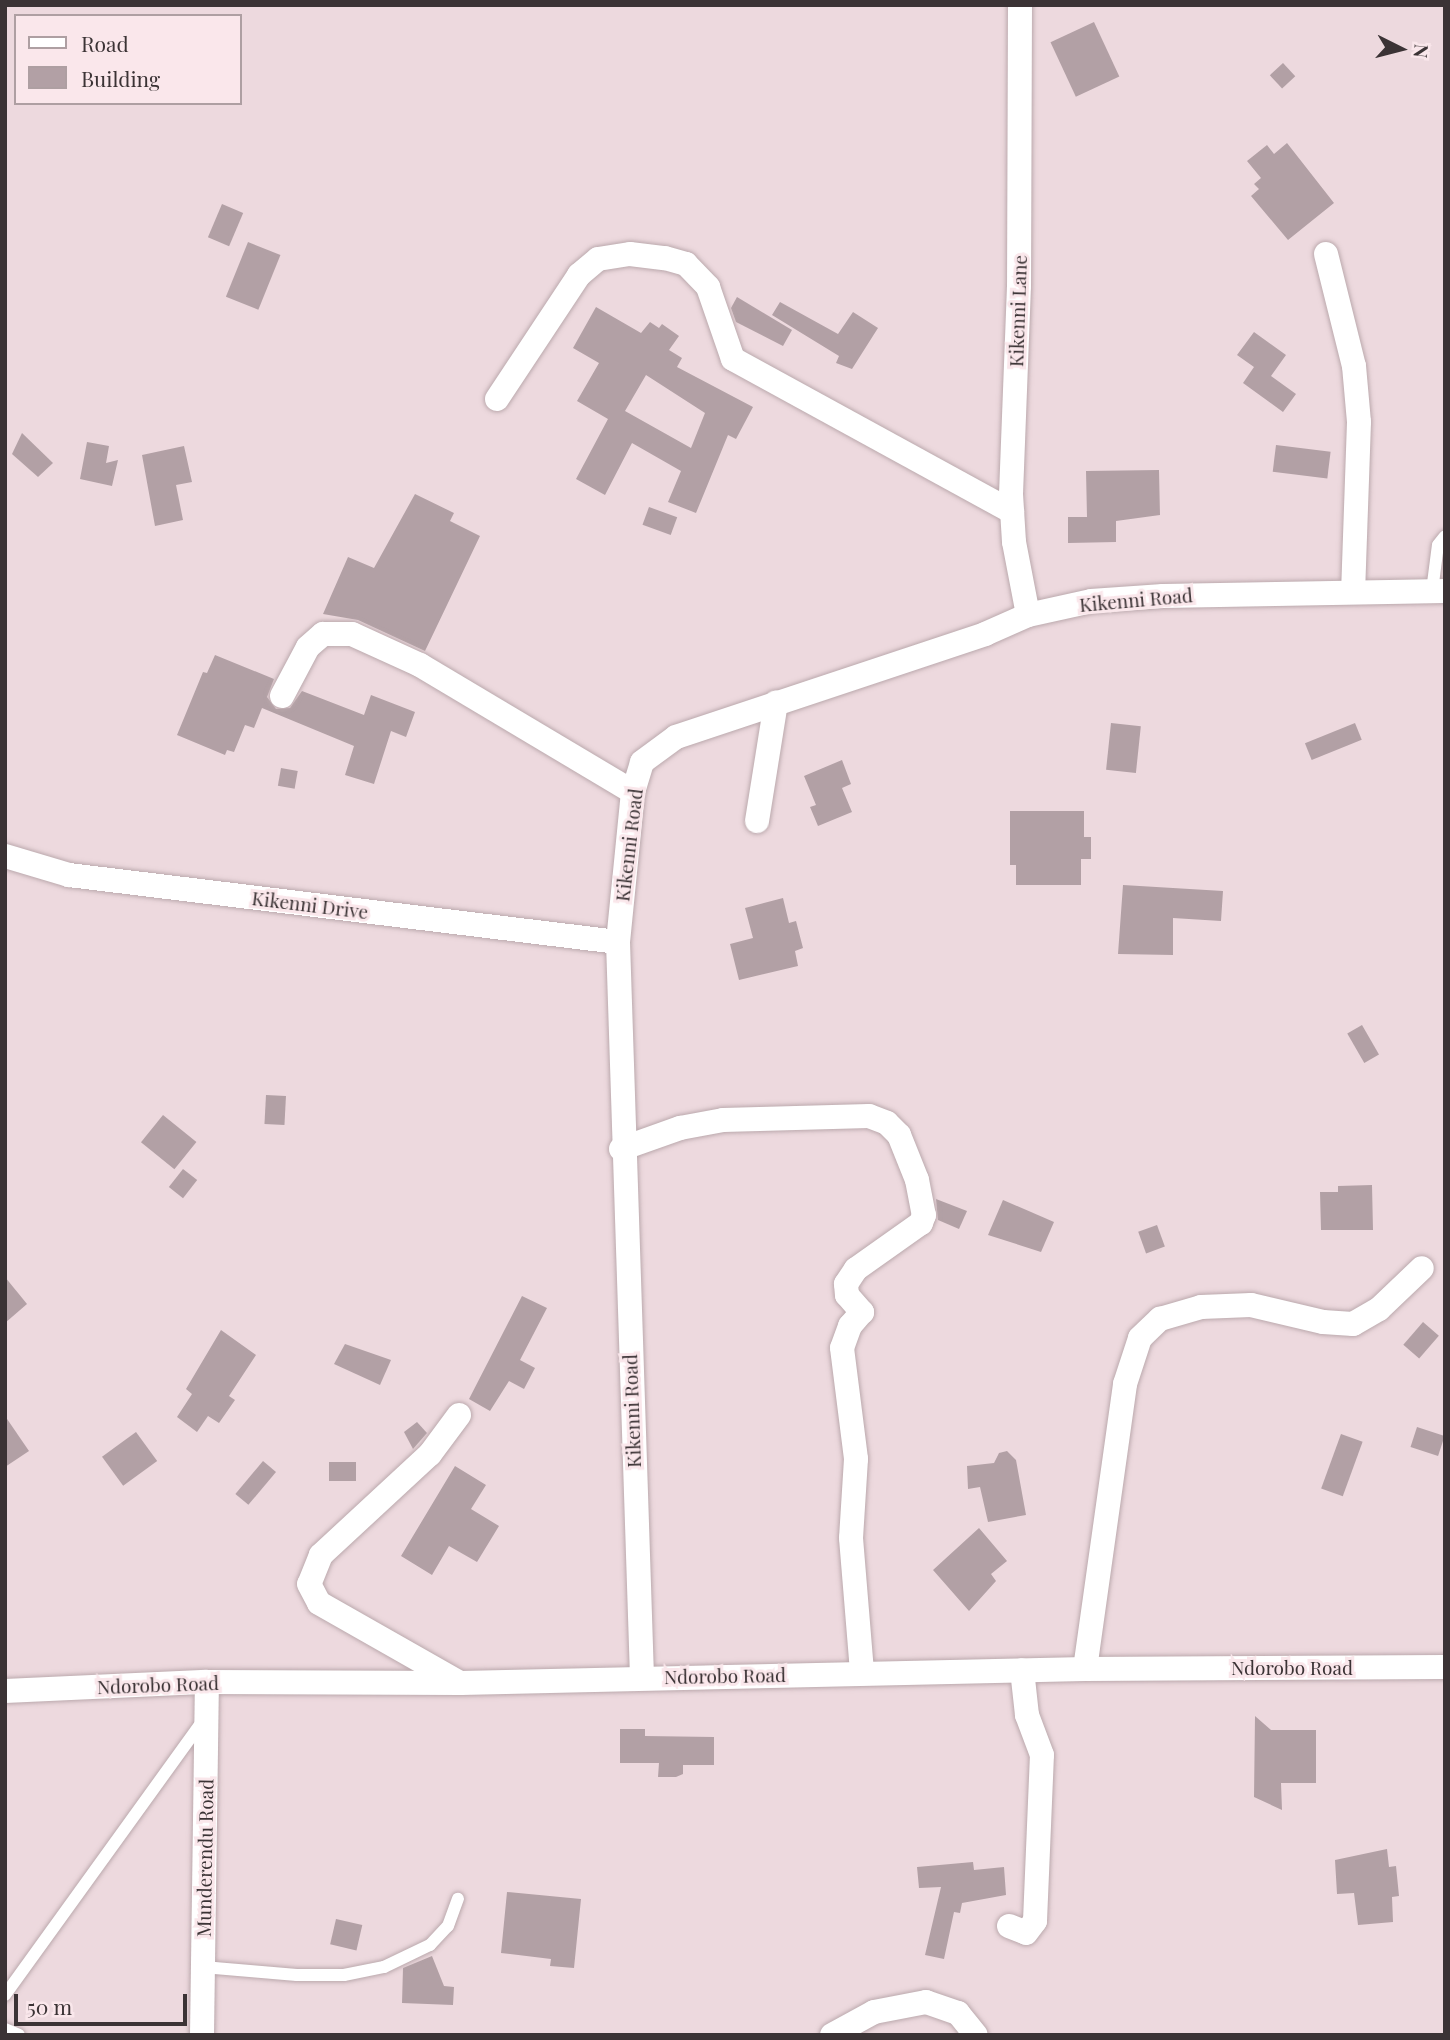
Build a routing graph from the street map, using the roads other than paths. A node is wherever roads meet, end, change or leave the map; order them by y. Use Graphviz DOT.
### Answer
graph roads {
  1 [pos="1020,5"];
  2 [pos="1326,254"];
  3 [pos="497,398"];
  4 [pos="1013,512"];
  5 [pos="1445,536"];
  6 [pos="1438,591"];
  7 [pos="1353,592"];
  8 [pos="1028,615"];
  9 [pos="282,696"];
  10 [pos="776,703"];
  11 [pos="633,792"];
  12 [pos="758,821"];
  13 [pos="5,856"];
  14 [pos="618,943"];
  15 [pos="621,1149"];
  16 [pos="1422,1268"];
  17 [pos="459,1415"];
  18 [pos="1445,1667"];
  19 [pos="1085,1669"];
  20 [pos="1022,1670"];
  21 [pos="862,1673"];
  22 [pos="642,1677"];
  23 [pos="207,1682"];
  24 [pos="461,1683"];
  25 [pos="5,1691"];
  26 [pos="206,1715"];
  27 [pos="458,1899"];
  28 [pos="1009,1926"];
  29 [pos="203,1967"];
  30 [pos="5,1995"];
  31 [pos="5,2029"];
  32 [pos="19,2035"];
  33 [pos="202,2035"];
  34 [pos="832,2035"];
  35 [pos="976,2035"];
  1 -- 4 [label="street, Kikenni Lane"];
  2 -- 7 [label="street"];
  3 -- 4 [label="street"];
  4 -- 8 [label="street, Kikenni Lane"];
  5 -- 6 [label="lane"];
  6 -- 7 [label="street, Kikenni Road"];
  7 -- 8 [label="street, Kikenni Road"];
  8 -- 10 [label="street, Kikenni Road"];
  9 -- 11 [label="street"];
  10 -- 11 [label="street, Kikenni Road"];
  10 -- 12 [label="street"];
  11 -- 14 [label="street, Kikenni Road"];
  13 -- 14 [label="street, Kikenni Drive"];
  14 -- 15 [label="street, Kikenni Road"];
  15 -- 21 [label="street"];
  15 -- 22 [label="street, Kikenni Road"];
  16 -- 19 [label="street"];
  17 -- 24 [label="street"];
  18 -- 19 [label="street, Ndorobo Road"];
  19 -- 20 [label="street, Ndorobo Road"];
  20 -- 21 [label="street, Ndorobo Road"];
  20 -- 28 [label="street"];
  21 -- 22 [label="street, Ndorobo Road"];
  22 -- 24 [label="street, Ndorobo Road"];
  23 -- 24 [label="street, Ndorobo Road"];
  23 -- 25 [label="street, Ndorobo Road"];
  23 -- 26 [label="street, Munderendu Road"];
  26 -- 29 [label="street, Munderendu Road"];
  26 -- 30 [label="lane"];
  27 -- 29 [label="lane"];
  29 -- 33 [label="street, Munderendu Road"];
  31 -- 32 [label="lane"];
  34 -- 35 [label="street"];
}
